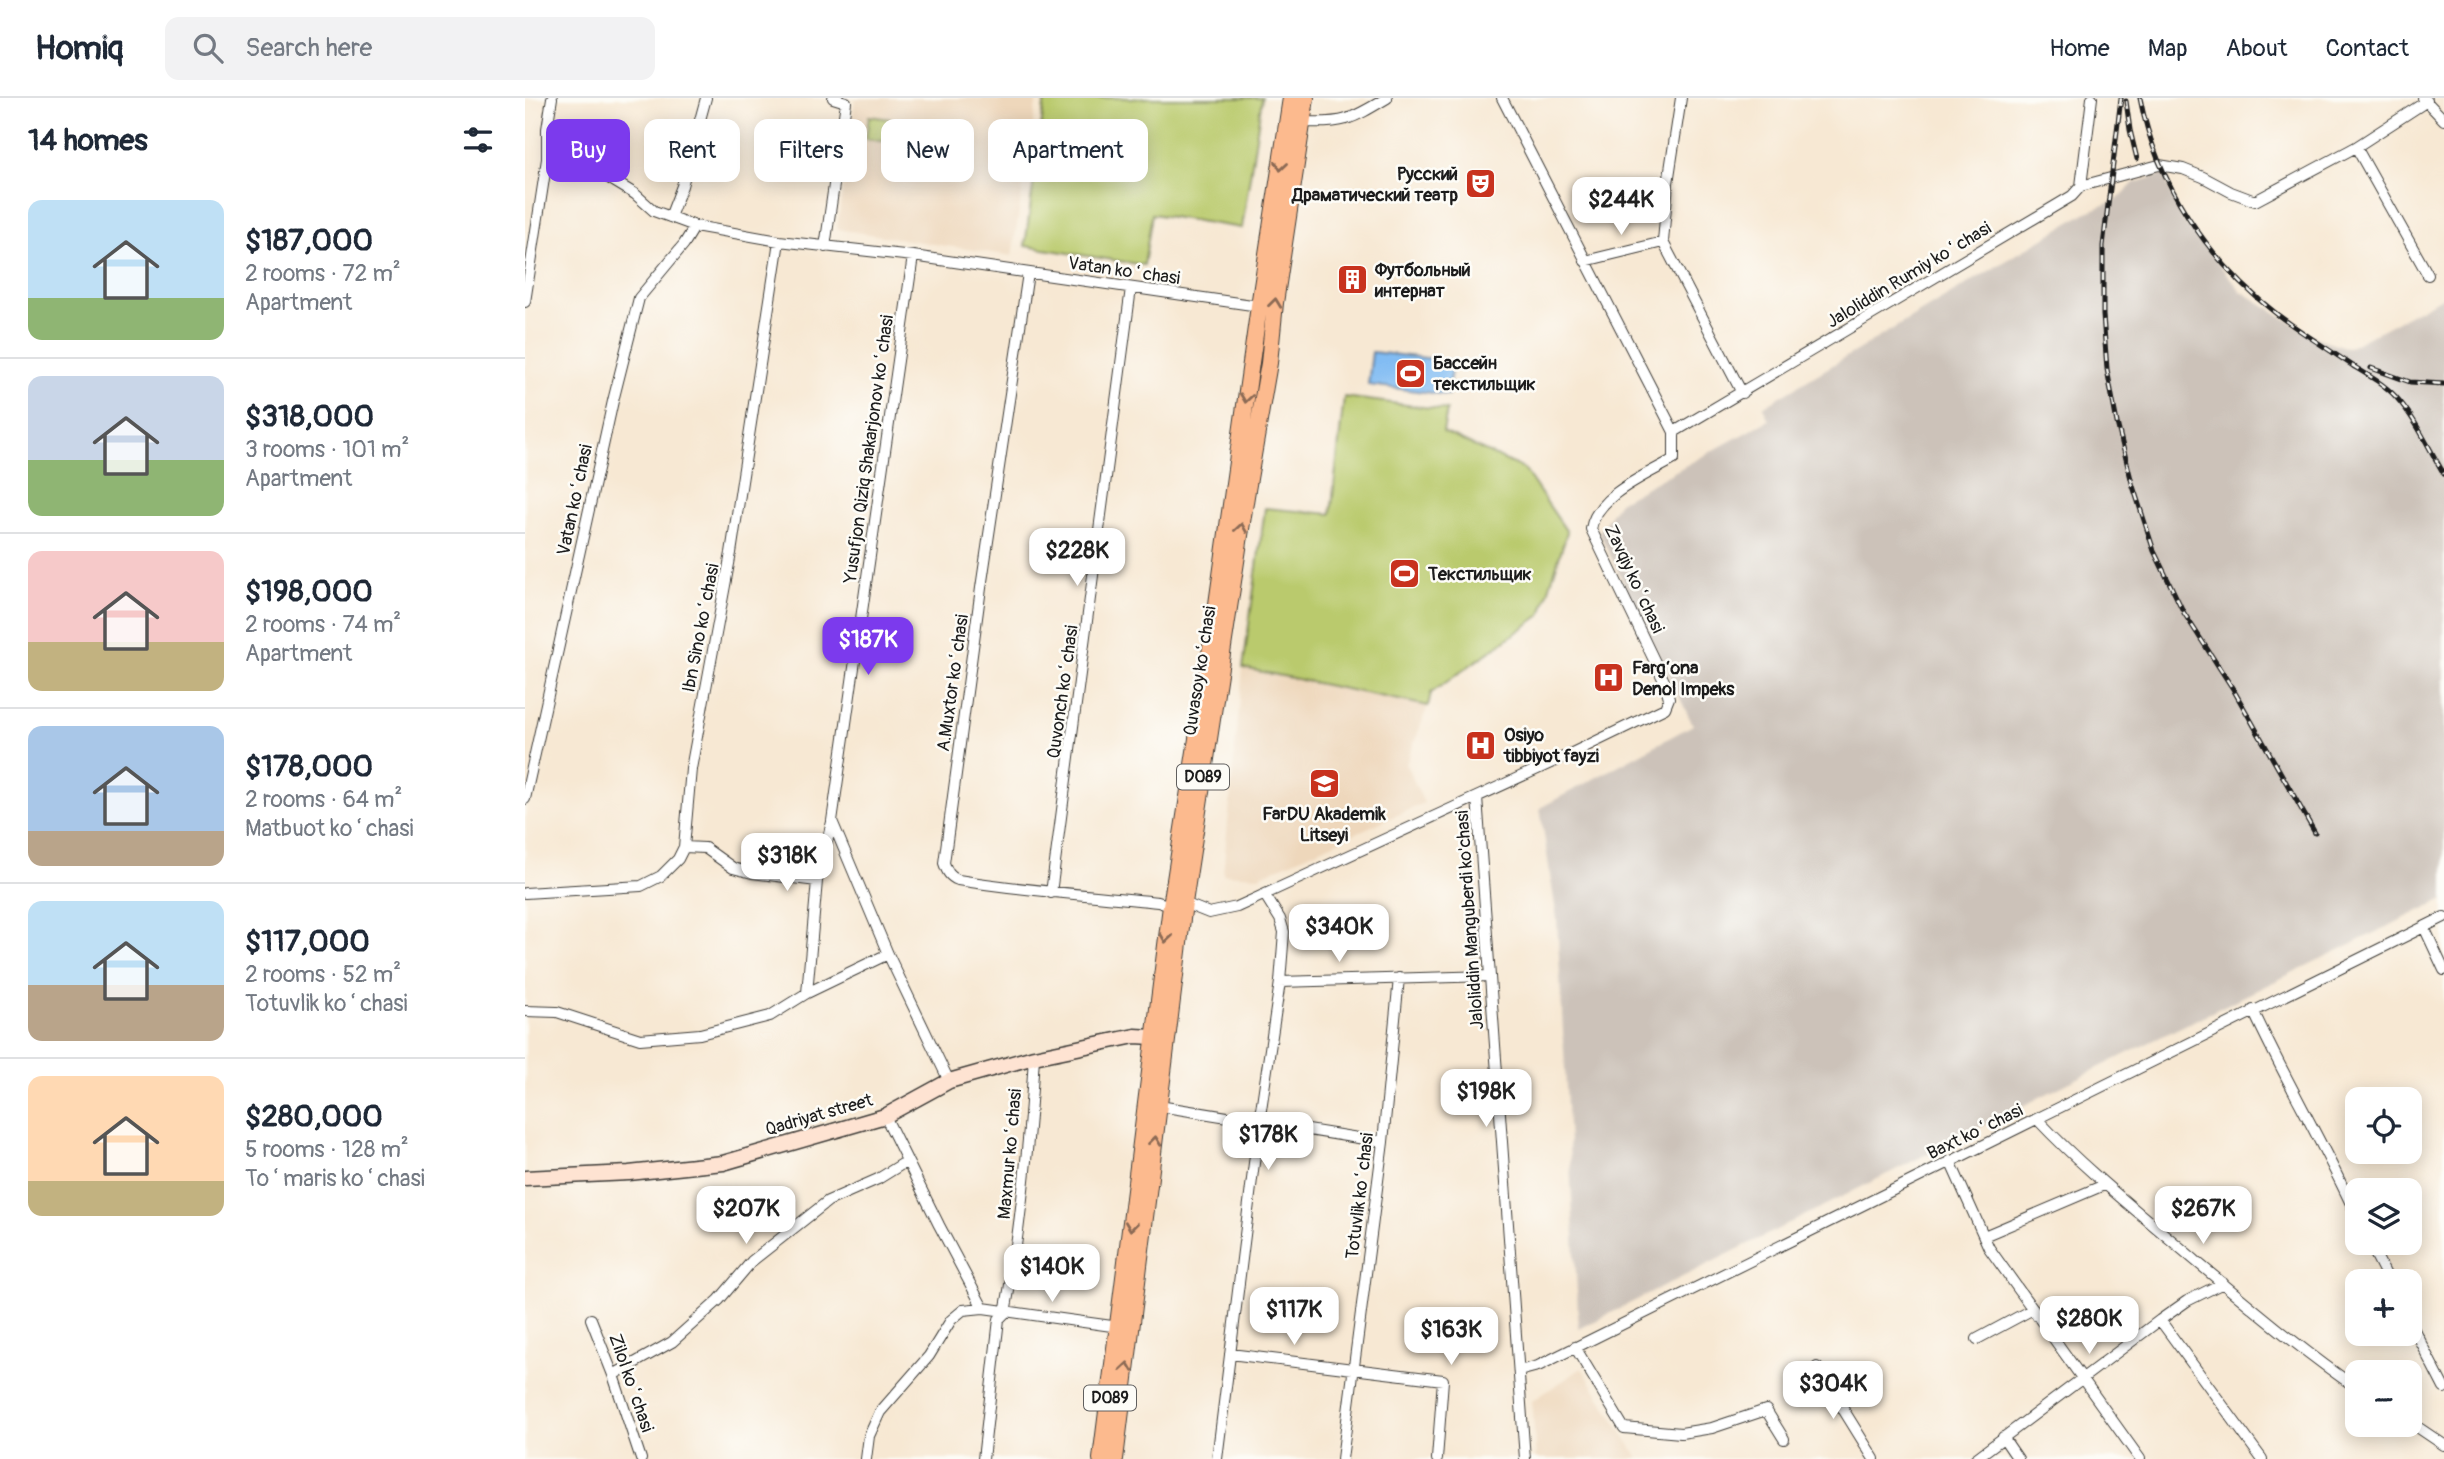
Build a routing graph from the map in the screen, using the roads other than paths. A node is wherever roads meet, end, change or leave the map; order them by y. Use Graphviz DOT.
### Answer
graph roads {
  1 [pos="552,98"];
  2 [pos="706,98"];
  3 [pos="833,98"];
  4 [pos="1290,98"];
  5 [pos="1306,98"];
  6 [pos="1387,98"];
  7 [pos="1502,98"];
  8 [pos="1681,98"];
  9 [pos="2092,98"];
  10 [pos="846,100"];
  11 [pos="2425,100"];
  12 [pos="549,119"];
  13 [pos="2444,120"];
  14 [pos="1303,122"];
  15 [pos="2356,147"];
  16 [pos="546,166"];
  17 [pos="615,182"];
  18 [pos="2081,186"];
  19 [pos="670,217"];
  20 [pos="695,226"];
  21 [pos="779,241"];
  22 [pos="1663,243"];
  23 [pos="825,247"];
  24 [pos="913,257"];
  25 [pos="1585,261"];
  26 [pos="1028,273"];
  27 [pos="2428,275"];
  28 [pos="1131,288"];
  29 [pos="525,302"];
  30 [pos="1259,306"];
  31 [pos="1742,393"];
  32 [pos="1674,432"];
  33 [pos="1477,797"];
  34 [pos="525,799"];
  35 [pos="832,821"];
  36 [pos="684,847"];
  37 [pos="817,881"];
  38 [pos="525,893"];
  39 [pos="1051,893"];
  40 [pos="1265,895"];
  41 [pos="1178,904"];
  42 [pos="2444,917"];
  43 [pos="2424,927"];
  44 [pos="888,954"];
  45 [pos="2444,970"];
  46 [pos="1490,976"];
  47 [pos="1399,978"];
  48 [pos="1280,982"];
  49 [pos="807,993"];
  50 [pos="2253,1010"];
  51 [pos="525,1011"];
  52 [pos="1153,1037"];
  53 [pos="1034,1057"];
  54 [pos="949,1081"];
  55 [pos="1159,1106"];
  56 [pos="885,1116"];
  57 [pos="2037,1119"];
  58 [pos="1259,1124"];
  59 [pos="1383,1142"];
  60 [pos="907,1161"];
  61 [pos="1950,1161"];
  62 [pos="525,1178"];
  63 [pos="2104,1185"];
  64 [pos="2345,1190"];
  65 [pos="1984,1236"];
  66 [pos="2223,1283"];
  67 [pos="982,1308"];
  68 [pos="2033,1308"];
  69 [pos="1005,1313"];
  70 [pos="591,1319"];
  71 [pos="2160,1320"];
  72 [pos="1119,1331"];
  73 [pos="1977,1339"];
  74 [pos="2422,1345"];
  75 [pos="1575,1347"];
  76 [pos="1230,1354"];
  77 [pos="1817,1367"];
  78 [pos="1354,1370"];
  79 [pos="1518,1371"];
  80 [pos="613,1375"];
  81 [pos="2084,1379"];
  82 [pos="2345,1379"];
  83 [pos="2444,1388"];
  84 [pos="2422,1430"];
  85 [pos="2003,1437"];
  86 [pos="1784,1439"];
  87 [pos="2444,1445"];
  88 [pos="641,1459"];
  89 [pos="866,1459"];
  90 [pos="983,1459"];
  91 [pos="1101,1459"];
  92 [pos="1115,1459"];
  93 [pos="1217,1459"];
  94 [pos="1342,1459"];
  95 [pos="1437,1459"];
  96 [pos="1525,1459"];
  97 [pos="1874,1459"];
  98 [pos="1975,1459"];
  99 [pos="2018,1459"];
  100 [pos="2140,1459"];
  101 [pos="2262,1459"];
  1 -- 12 [label="street"];
  2 -- 19 [label="street"];
  3 -- 10 [label="street"];
  4 -- 30 [label="main road, Quvasoy koʻchasi / D089, one-way"];
  5 -- 14 [label="main road, Quvasoy koʻchasi / D089"];
  6 -- 14 [label="street"];
  7 -- 25 [label="street"];
  8 -- 22 [label="street"];
  9 -- 18 [label="street"];
  10 -- 23 [label="street"];
  11 -- 13 [label="street"];
  11 -- 15 [label="street"];
  41 -- 14 [label="main road, Quvasoy koʻchasi / D089, one-way"];
  15 -- 18 [label="street"];
  15 -- 27 [label="street"];
  16 -- 29 [label="street"];
  17 -- 19 [label="street, Vatan koʻchasi"];
  18 -- 31 [label="street, Jaloliddin Rumiy koʻchasi"];
  19 -- 20 [label="street, Vatan koʻchasi"];
  20 -- 21 [label="street, Vatan koʻchasi"];
  20 -- 34 [label="street, Vatan koʻchasi"];
  21 -- 23 [label="street, Vatan koʻchasi"];
  21 -- 36 [label="street, Ibn Sino koʻchasi"];
  22 -- 25 [label="street"];
  22 -- 31 [label="street"];
  23 -- 24 [label="street, Vatan koʻchasi"];
  24 -- 26 [label="street, Vatan koʻchasi"];
  24 -- 35 [label="street, Yusufjon Qiziq Shakarjonov koʻchasi"];
  25 -- 32 [label="street"];
  26 -- 28 [label="street, Vatan koʻchasi"];
  26 -- 39 [label="street, A.Muxtor koʻchasi"];
  28 -- 30 [label="street, Vatan koʻchasi"];
  28 -- 39 [label="street, Quvonch koʻchasi"];
  30 -- 41 [label="main road, Quvasoy koʻchasi / D089, one-way"];
  31 -- 32 [label="street, Jaloliddin Rumiy koʻchasi"];
  32 -- 33 [label="street, Zavqiy koʻchasi"];
  33 -- 40 [label="street, Zavqiy koʻchasi"];
  33 -- 46 [label="street, Jaloliddin Manguberdi ko'chasi"];
  35 -- 37 [label="street, Yusufjon Qiziq Shakarjonov koʻchasi"];
  35 -- 44 [label="street"];
  36 -- 37 [label="street"];
  36 -- 38 [label="street"];
  37 -- 49 [label="street, Yusufjon Qiziq Shakarjonov koʻchasi"];
  39 -- 41 [label="street, A.Muxtor koʻchasi"];
  40 -- 41 [label="street, Zavqiy koʻchasi"];
  40 -- 48 [label="street"];
  41 -- 52 [label="main road, Quvasoy koʻchasi / D089, one-way"];
  41 -- 55 [label="main road, Quvasoy koʻchasi / D089"];
  42 -- 43 [label="street, Baxt koʻchasi"];
  43 -- 45 [label="street"];
  43 -- 50 [label="street, Baxt koʻchasi"];
  44 -- 49 [label="street"];
  44 -- 54 [label="street"];
  46 -- 47 [label="street"];
  46 -- 79 [label="street, Jaloliddin Manguberdi ko'chasi"];
  47 -- 48 [label="street"];
  47 -- 59 [label="street, Totuvlik koʻchasi"];
  48 -- 58 [label="street"];
  49 -- 51 [label="street"];
  50 -- 57 [label="street, Baxt koʻchasi"];
  50 -- 64 [label="street"];
  52 -- 53 [label="street, Qadriyat street"];
  52 -- 72 [label="main road, Quvasoy koʻchasi / D089, one-way"];
  53 -- 54 [label="street, Qadriyat street"];
  53 -- 69 [label="street, Maxmur koʻchasi"];
  54 -- 56 [label="street, Qadriyat street"];
  55 -- 58 [label="street"];
  92 -- 55 [label="main road, Quvasoy koʻchasi / D089, one-way"];
  56 -- 60 [label="street"];
  56 -- 62 [label="street, Qadriyat street"];
  57 -- 61 [label="street, Baxt koʻchasi"];
  57 -- 63 [label="street"];
  58 -- 59 [label="street"];
  58 -- 76 [label="street"];
  59 -- 78 [label="street, Totuvlik koʻchasi"];
  60 -- 67 [label="street"];
  60 -- 80 [label="street"];
  61 -- 65 [label="street"];
  61 -- 75 [label="street, Baxt koʻchasi"];
  63 -- 65 [label="street"];
  63 -- 66 [label="street"];
  65 -- 68 [label="street"];
  66 -- 71 [label="street"];
  66 -- 82 [label="street"];
  67 -- 69 [label="street"];
  67 -- 89 [label="street"];
  68 -- 73 [label="street"];
  68 -- 81 [label="street"];
  69 -- 72 [label="street"];
  69 -- 90 [label="street, Maxmur koʻchasi"];
  70 -- 80 [label="street, Zilol koʻchasi"];
  71 -- 81 [label="street"];
  71 -- 101 [label="street"];
  72 -- 91 [label="main road, Quvasoy koʻchasi / D089"];
  74 -- 83 [label="street"];
  75 -- 79 [label="street, Baxt koʻchasi"];
  75 -- 86 [label="street"];
  76 -- 78 [label="street"];
  76 -- 93 [label="street"];
  77 -- 97 [label="street"];
  78 -- 94 [label="street, Totuvlik koʻchasi"];
  78 -- 95 [label="street"];
  79 -- 96 [label="street, Jaloliddin Manguberdi ko'chasi"];
  80 -- 88 [label="street, Zilol koʻchasi"];
  81 -- 85 [label="street"];
  81 -- 100 [label="street"];
  84 -- 87 [label="street"];
  85 -- 98 [label="street"];
  85 -- 99 [label="street"];
}
